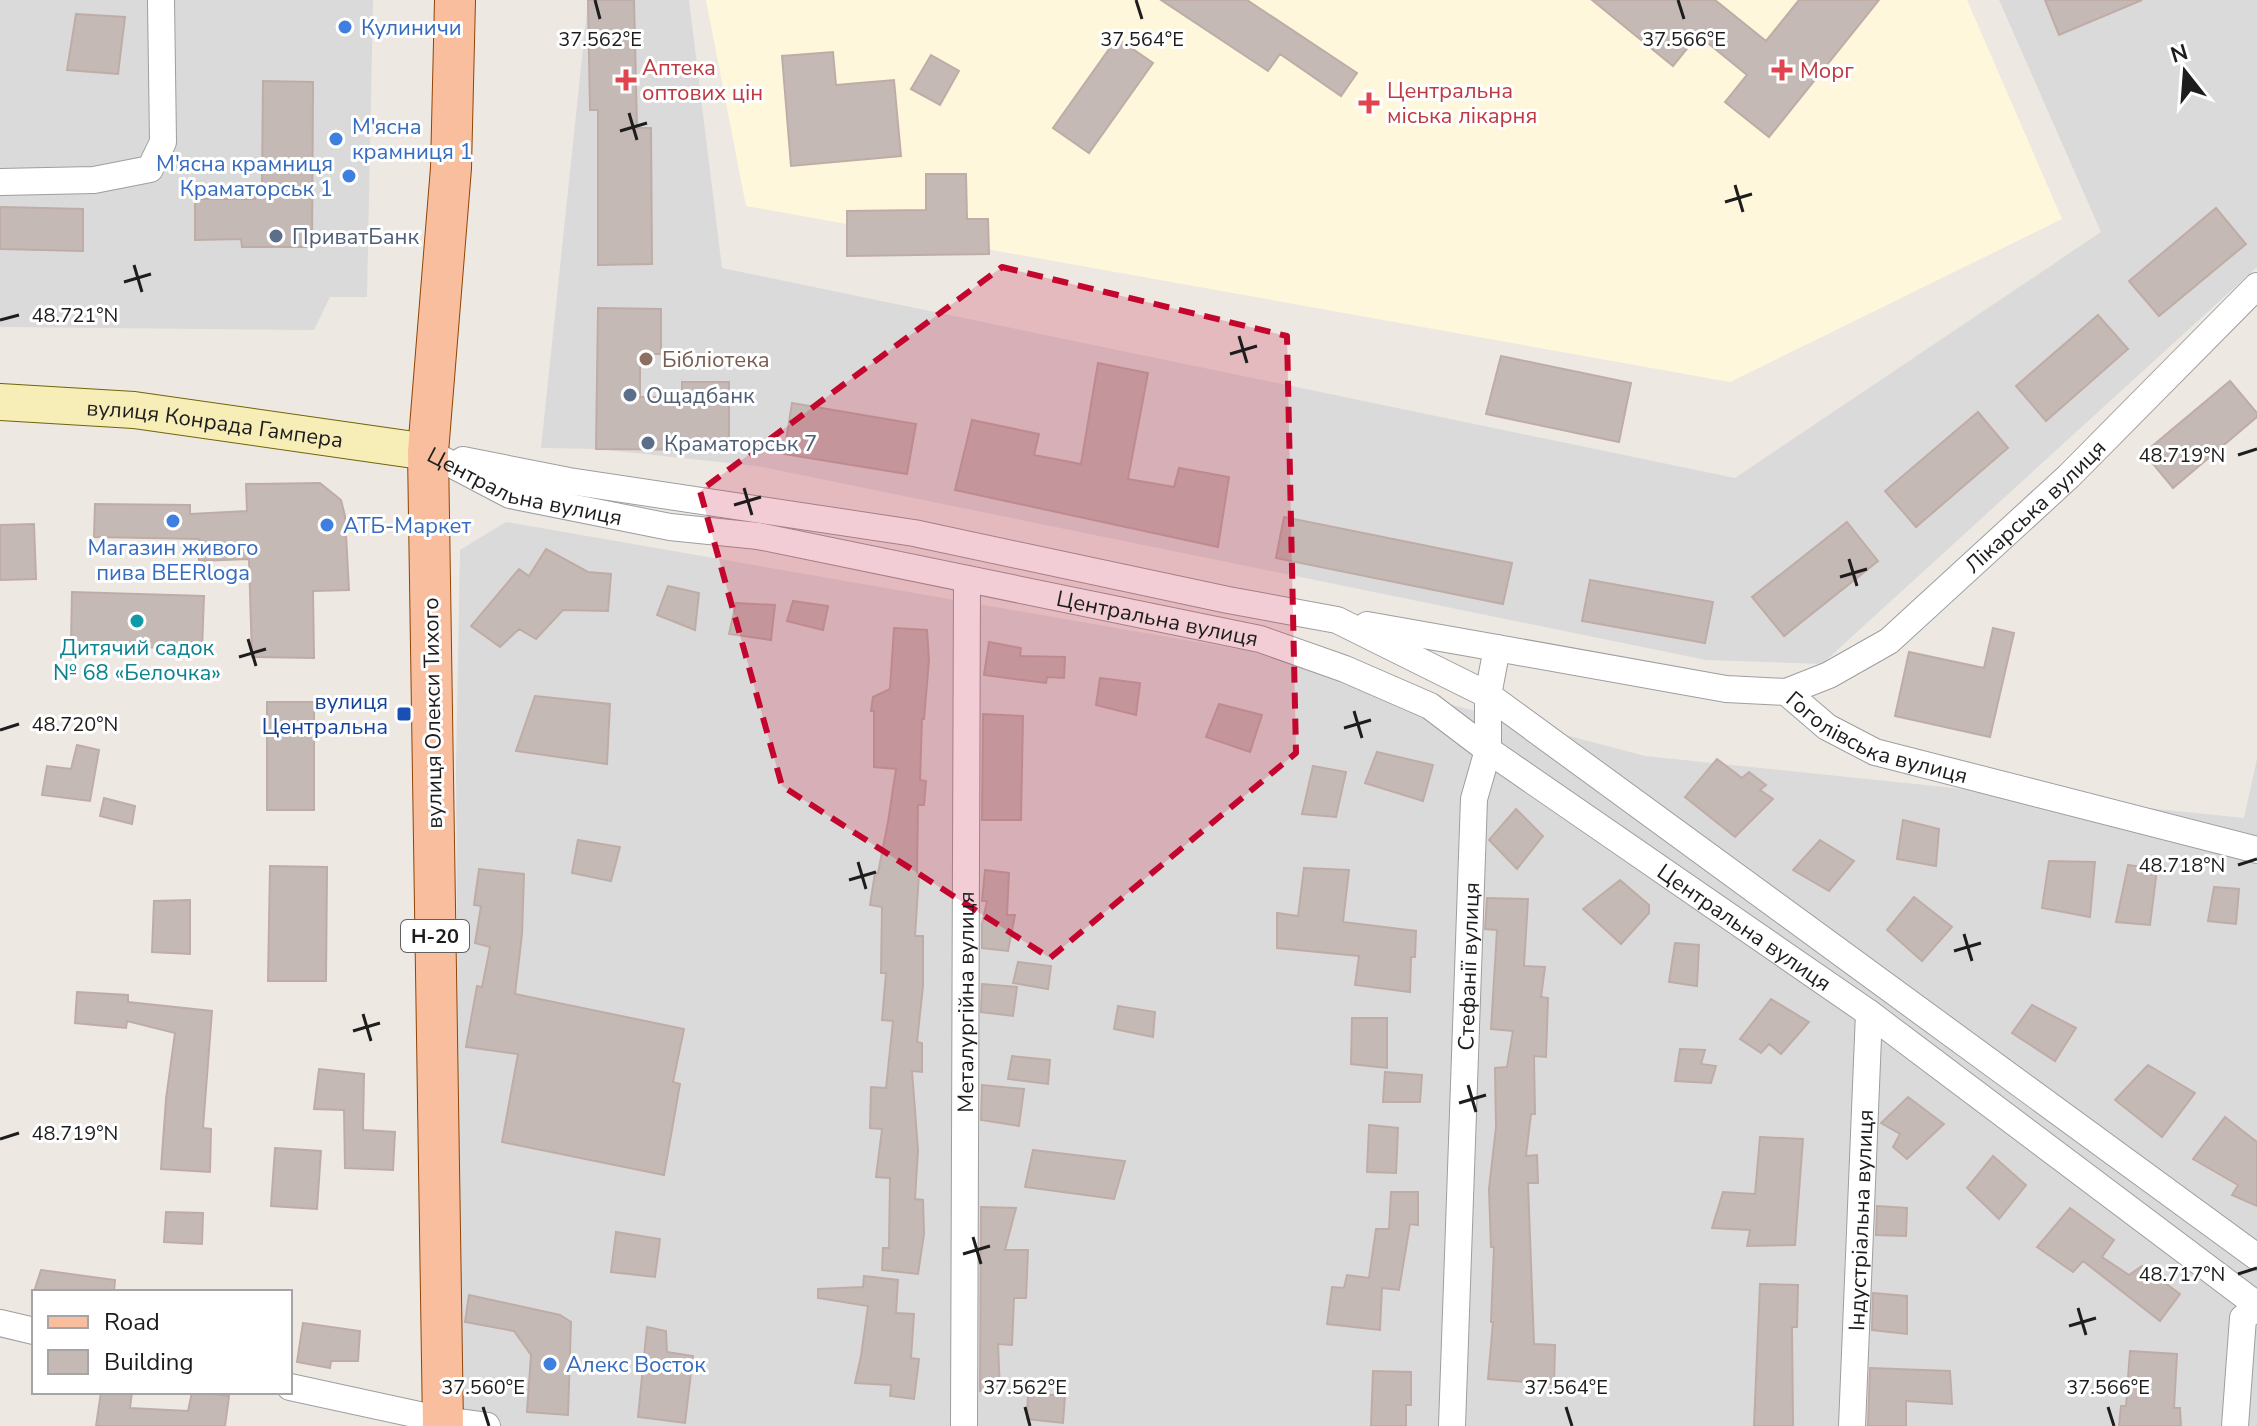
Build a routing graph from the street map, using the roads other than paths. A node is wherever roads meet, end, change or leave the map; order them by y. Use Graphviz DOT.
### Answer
graph roads {
  1 [pos="161,0"];
  2 [pos="455,0"];
  3 [pos="0,182"];
  4 [pos="2257,286"];
  5 [pos="0,402"];
  6 [pos="428,452"];
  7 [pos="967,579"];
  8 [pos="1337,620"];
  9 [pos="1497,648"];
  10 [pos="1786,692"];
  11 [pos="1488,695"];
  12 [pos="1488,750"];
  13 [pos="2257,850"];
  14 [pos="1869,1013"];
  15 [pos="2257,1257"];
  16 [pos="2257,1306"];
  17 [pos="0,1323"];
  18 [pos="32,1331"];
  19 [pos="292,1387"];
  20 [pos="442,1423"];
  21 [pos="487,1426"];
  22 [pos="964,1426"];
  23 [pos="1452,1426"];
  24 [pos="1852,1426"];
  25 [pos="2235,1426"];
  1 -- 3 [label="street"];
  2 -- 6 [label="main road, вулиця Олекси Тихого / Н-20"];
  4 -- 10 [label="street, Лікарська вулиця"];
  5 -- 6 [label="main road, вулиця Конрада Гампера"];
  6 -- 7 [label="street, Центральна вулиця"];
  6 -- 8 [label="street, Центральна вулиця"];
  6 -- 20 [label="main road, вулиця Олекси Тихого / Н-20"];
  7 -- 12 [label="street, Центральна вулиця"];
  7 -- 22 [label="street, Металургійна вулиця"];
  8 -- 9 [label="street, Гоголівська вулиця"];
  8 -- 11 [label="street, Центральна вулиця"];
  9 -- 10 [label="street, Гоголівська вулиця"];
  9 -- 11 [label="street"];
  10 -- 13 [label="street, Гоголівська вулиця"];
  11 -- 12 [label="street, Стефанії вулиця"];
  11 -- 15 [label="street, Центральна вулиця"];
  12 -- 14 [label="street, Центральна вулиця"];
  12 -- 23 [label="street, Стефанії вулиця"];
  14 -- 16 [label="street, Центральна вулиця"];
  14 -- 24 [label="street, Індустріальна вулиця"];
  16 -- 25 [label="street"];
  17 -- 18 [label="street"];
  19 -- 20 [label="street"];
  20 -- 21 [label="street"];
}
